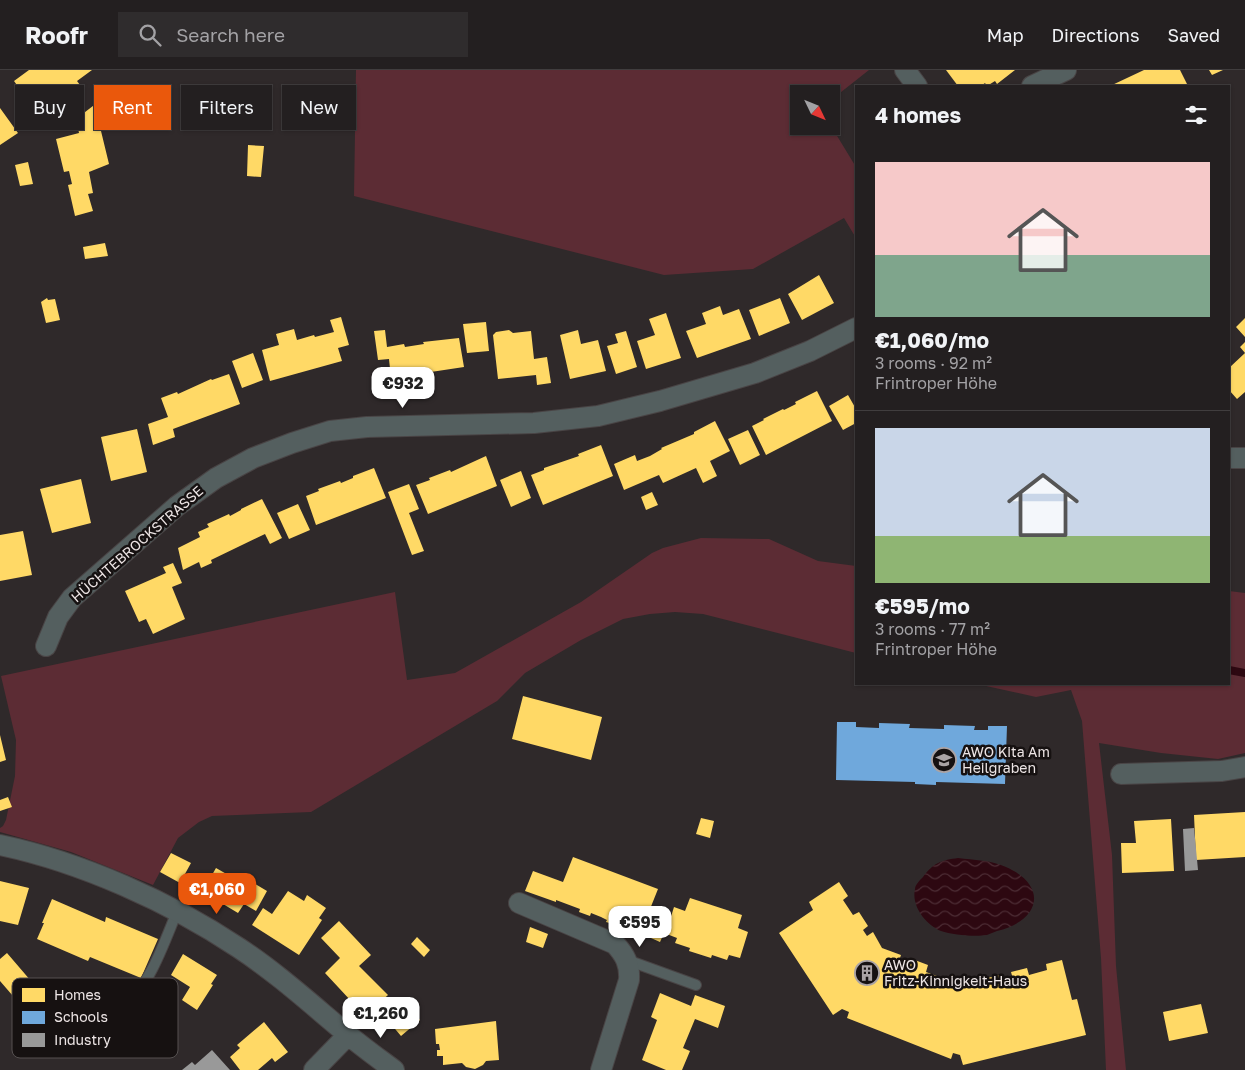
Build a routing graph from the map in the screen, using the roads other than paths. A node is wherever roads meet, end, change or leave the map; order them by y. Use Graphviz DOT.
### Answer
graph roads {
  1 [pos="905,70"];
  2 [pos="1066,70"];
  3 [pos="916,85"];
  4 [pos="1034,85"];
  5 [pos="855,328"];
  6 [pos="1230,458"];
  7 [pos="1245,458"];
  8 [pos="46,646"];
  9 [pos="1245,766"];
  10 [pos="1121,774"];
  11 [pos="0,844"];
  12 [pos="519,903"];
  13 [pos="177,912"];
  14 [pos="627,960"];
  15 [pos="147,978"];
  16 [pos="696,985"];
  17 [pos="348,1035"];
  18 [pos="314,1070"];
  19 [pos="394,1070"];
  20 [pos="601,1070"];
  1 -- 3 [label="street"];
  2 -- 4 [label="street"];
  5 -- 8 [label="street, HÜCHTEBROCKSTRASSE"];
  6 -- 7 [label="street"];
  9 -- 10 [label="street"];
  11 -- 13 [label="street"];
  12 -- 14 [label="street"];
  13 -- 15 [label="lane"];
  13 -- 17 [label="street"];
  14 -- 16 [label="lane"];
  14 -- 20 [label="street"];
  17 -- 18 [label="street"];
  17 -- 19 [label="street"];
}
